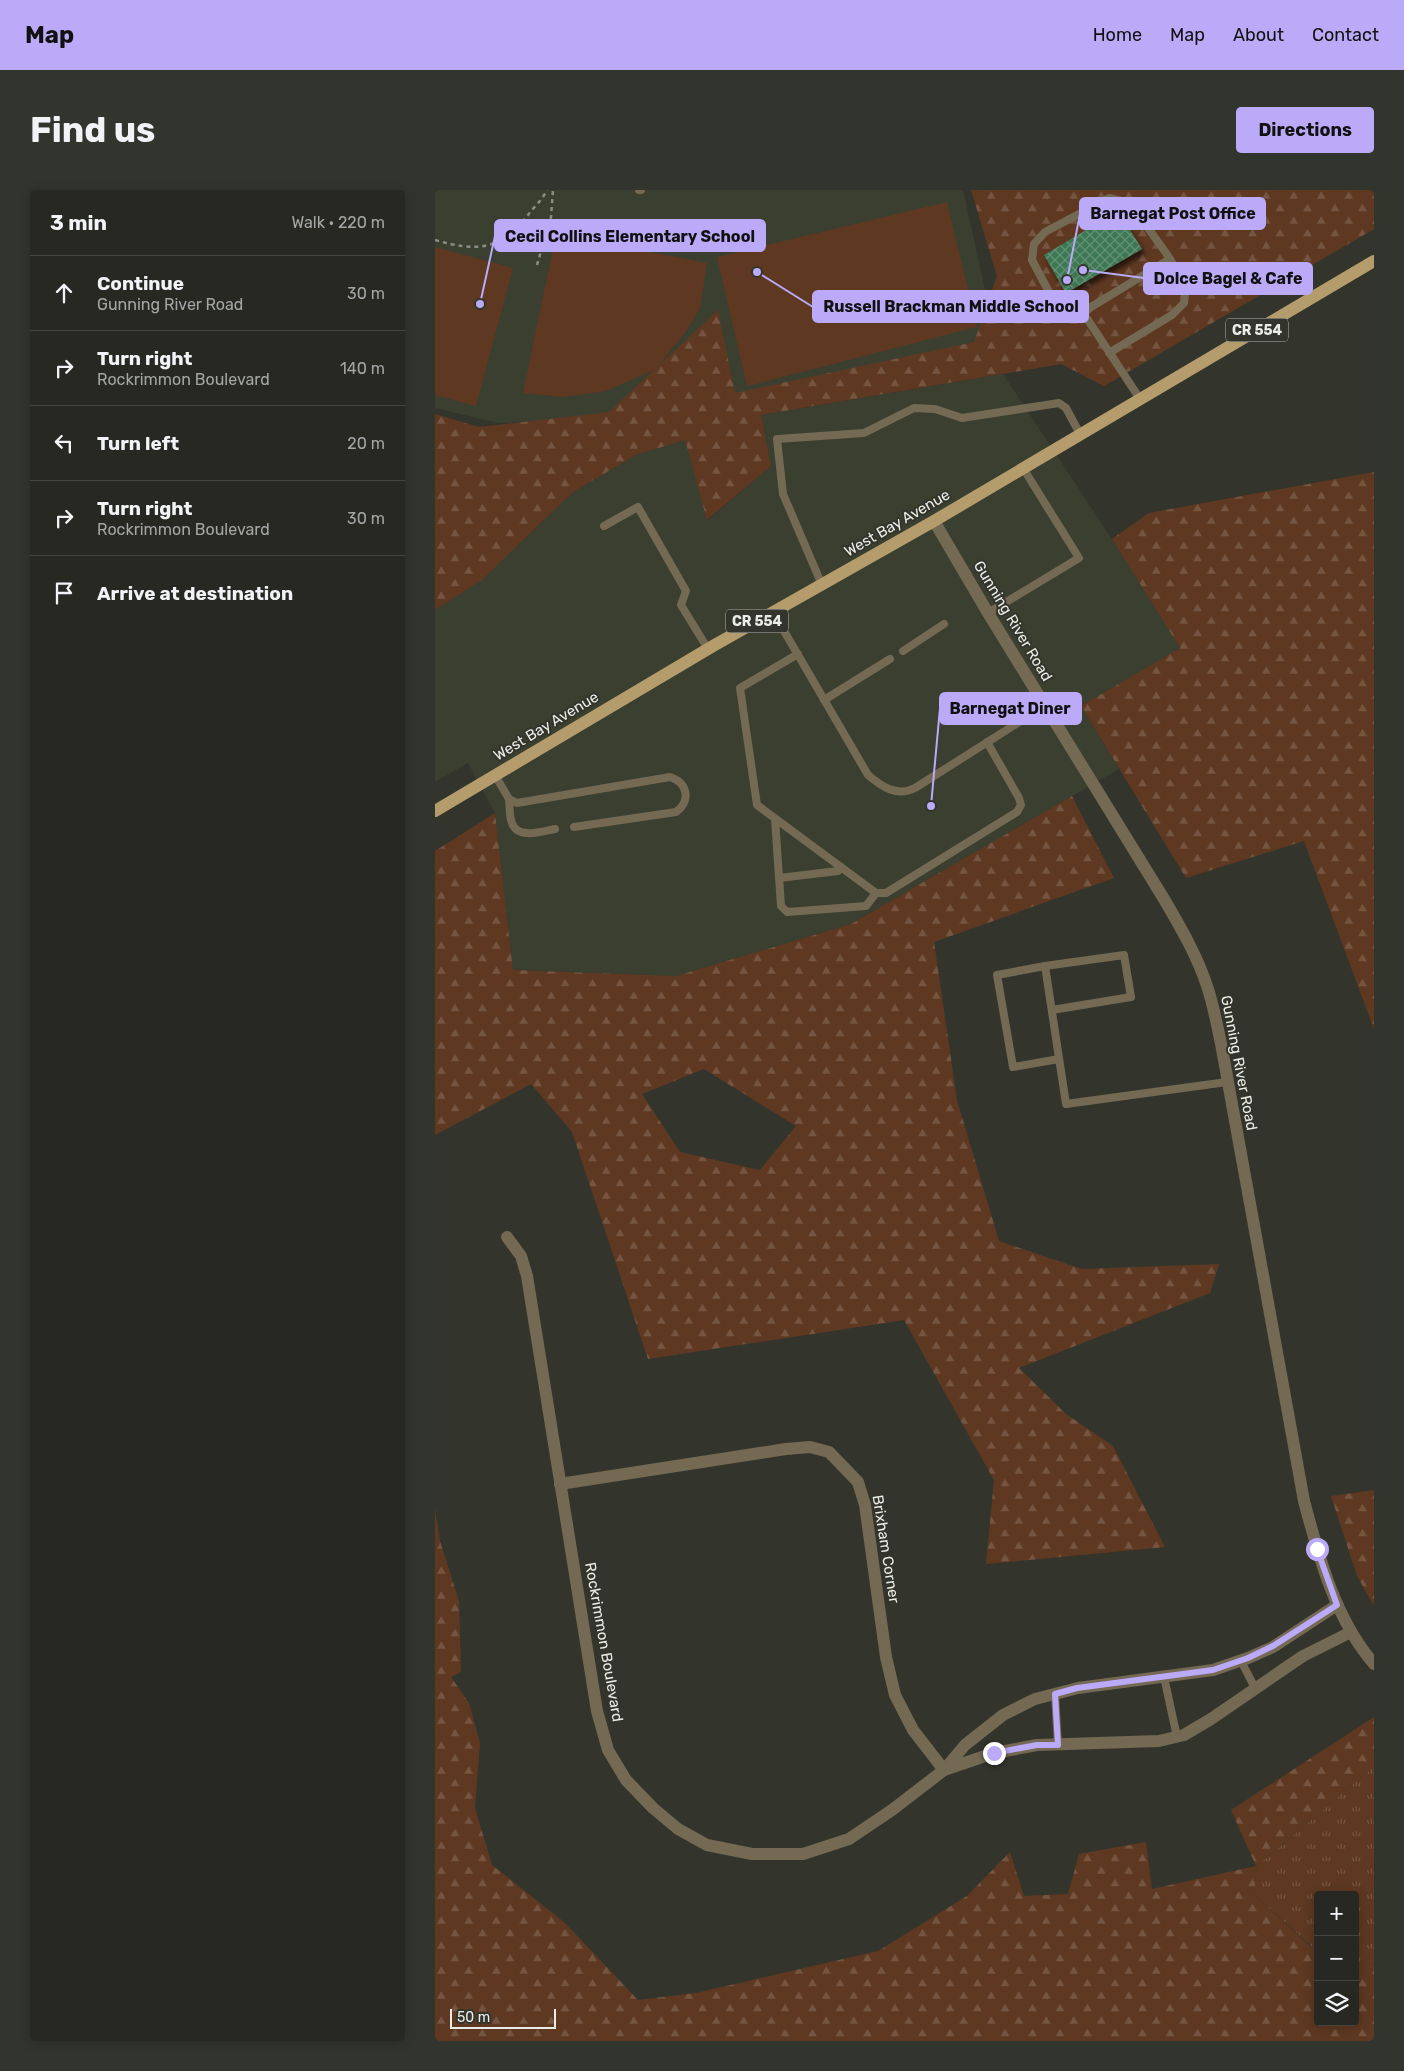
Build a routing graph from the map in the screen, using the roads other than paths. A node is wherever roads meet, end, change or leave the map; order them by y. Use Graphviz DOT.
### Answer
graph roads {
  1 [pos="1170,259"];
  2 [pos="1374,261"];
  3 [pos="1082,315"];
  4 [pos="1109,353"];
  5 [pos="1140,399"];
  6 [pos="1080,434"];
  7 [pos="1023,468"];
  8 [pos="934,521"];
  9 [pos="604,526"];
  10 [pos="822,584"];
  11 [pos="773,612"];
  12 [pos="988,613"];
  13 [pos="944,624"];
  14 [pos="708,649"];
  15 [pos="903,651"];
  16 [pos="798,654"];
  17 [pos="890,659"];
  18 [pos="824,700"];
  19 [pos="1046,705"];
  20 [pos="987,742"];
  21 [pos="495,775"];
  22 [pos="509,800"];
  23 [pos="435,811"];
  24 [pos="775,818"];
  25 [pos="574,827"];
  26 [pos="555,829"];
  27 [pos="841,867"];
  28 [pos="779,878"];
  29 [pos="876,893"];
  30 [pos="1045,966"];
  31 [pos="1052,1010"];
  32 [pos="1059,1059"];
  33 [pos="1227,1082"];
  34 [pos="507,1237"];
  35 [pos="560,1484"];
  36 [pos="1337,1605"];
  37 [pos="1351,1632"];
  38 [pos="1241,1661"];
  39 [pos="1374,1664"];
  40 [pos="1164,1677"];
  41 [pos="1255,1688"];
  42 [pos="1055,1694"];
  43 [pos="1177,1736"];
  44 [pos="1058,1745"];
  45 [pos="944,1770"];
  1 -- 3 [label="lane"];
  1 -- 3 [label="lane"];
  1 -- 4 [label="lane"];
  2 -- 5 [label="main road, West Bay Avenue / CR 554"];
  3 -- 4 [label="lane"];
  4 -- 5 [label="lane"];
  5 -- 6 [label="main road, West Bay Avenue / CR 554"];
  6 -- 7 [label="main road, West Bay Avenue / CR 554"];
  6 -- 10 [label="lane"];
  7 -- 8 [label="main road, West Bay Avenue / CR 554"];
  7 -- 12 [label="lane"];
  8 -- 10 [label="main road, West Bay Avenue / CR 554"];
  8 -- 12 [label="street, Gunning River Road"];
  9 -- 14 [label="lane"];
  10 -- 11 [label="main road, West Bay Avenue / CR 554"];
  11 -- 14 [label="main road, West Bay Avenue / CR 554"];
  11 -- 16 [label="lane"];
  12 -- 19 [label="street, Gunning River Road"];
  13 -- 15 [label="lane"];
  14 -- 21 [label="main road, West Bay Avenue / CR 554"];
  16 -- 18 [label="lane"];
  16 -- 24 [label="lane"];
  17 -- 18 [label="lane"];
  18 -- 20 [label="lane"];
  19 -- 20 [label="lane"];
  19 -- 33 [label="street, Gunning River Road"];
  20 -- 29 [label="lane"];
  21 -- 22 [label="lane"];
  21 -- 23 [label="main road, West Bay Avenue / CR 554"];
  22 -- 25 [label="lane"];
  22 -- 26 [label="lane"];
  24 -- 27 [label="lane"];
  24 -- 28 [label="lane"];
  27 -- 28 [label="lane"];
  27 -- 29 [label="lane"];
  28 -- 29 [label="lane"];
  30 -- 31 [label="lane"];
  30 -- 31 [label="lane"];
  30 -- 32 [label="lane"];
  31 -- 32 [label="lane"];
  32 -- 33 [label="lane"];
  33 -- 36 [label="street, Gunning River Road"];
  34 -- 35 [label="street, Rockrimmon Boulevard"];
  35 -- 45 [label="street, Brixham Corner"];
  35 -- 45 [label="street, Rockrimmon Boulevard"];
  36 -- 37 [label="street, Gunning River Road"];
  36 -- 38 [label="street, Rockrimmon Boulevard"];
  37 -- 39 [label="street, Gunning River Road"];
  37 -- 41 [label="street, Rockrimmon Boulevard"];
  38 -- 40 [label="street, Rockrimmon Boulevard"];
  38 -- 41 [label="lane"];
  40 -- 42 [label="street, Rockrimmon Boulevard"];
  40 -- 43 [label="lane"];
  41 -- 43 [label="street, Rockrimmon Boulevard"];
  42 -- 44 [label="lane"];
  42 -- 45 [label="street, Rockrimmon Boulevard"];
  43 -- 44 [label="street, Rockrimmon Boulevard"];
  44 -- 45 [label="street, Rockrimmon Boulevard"];
}
